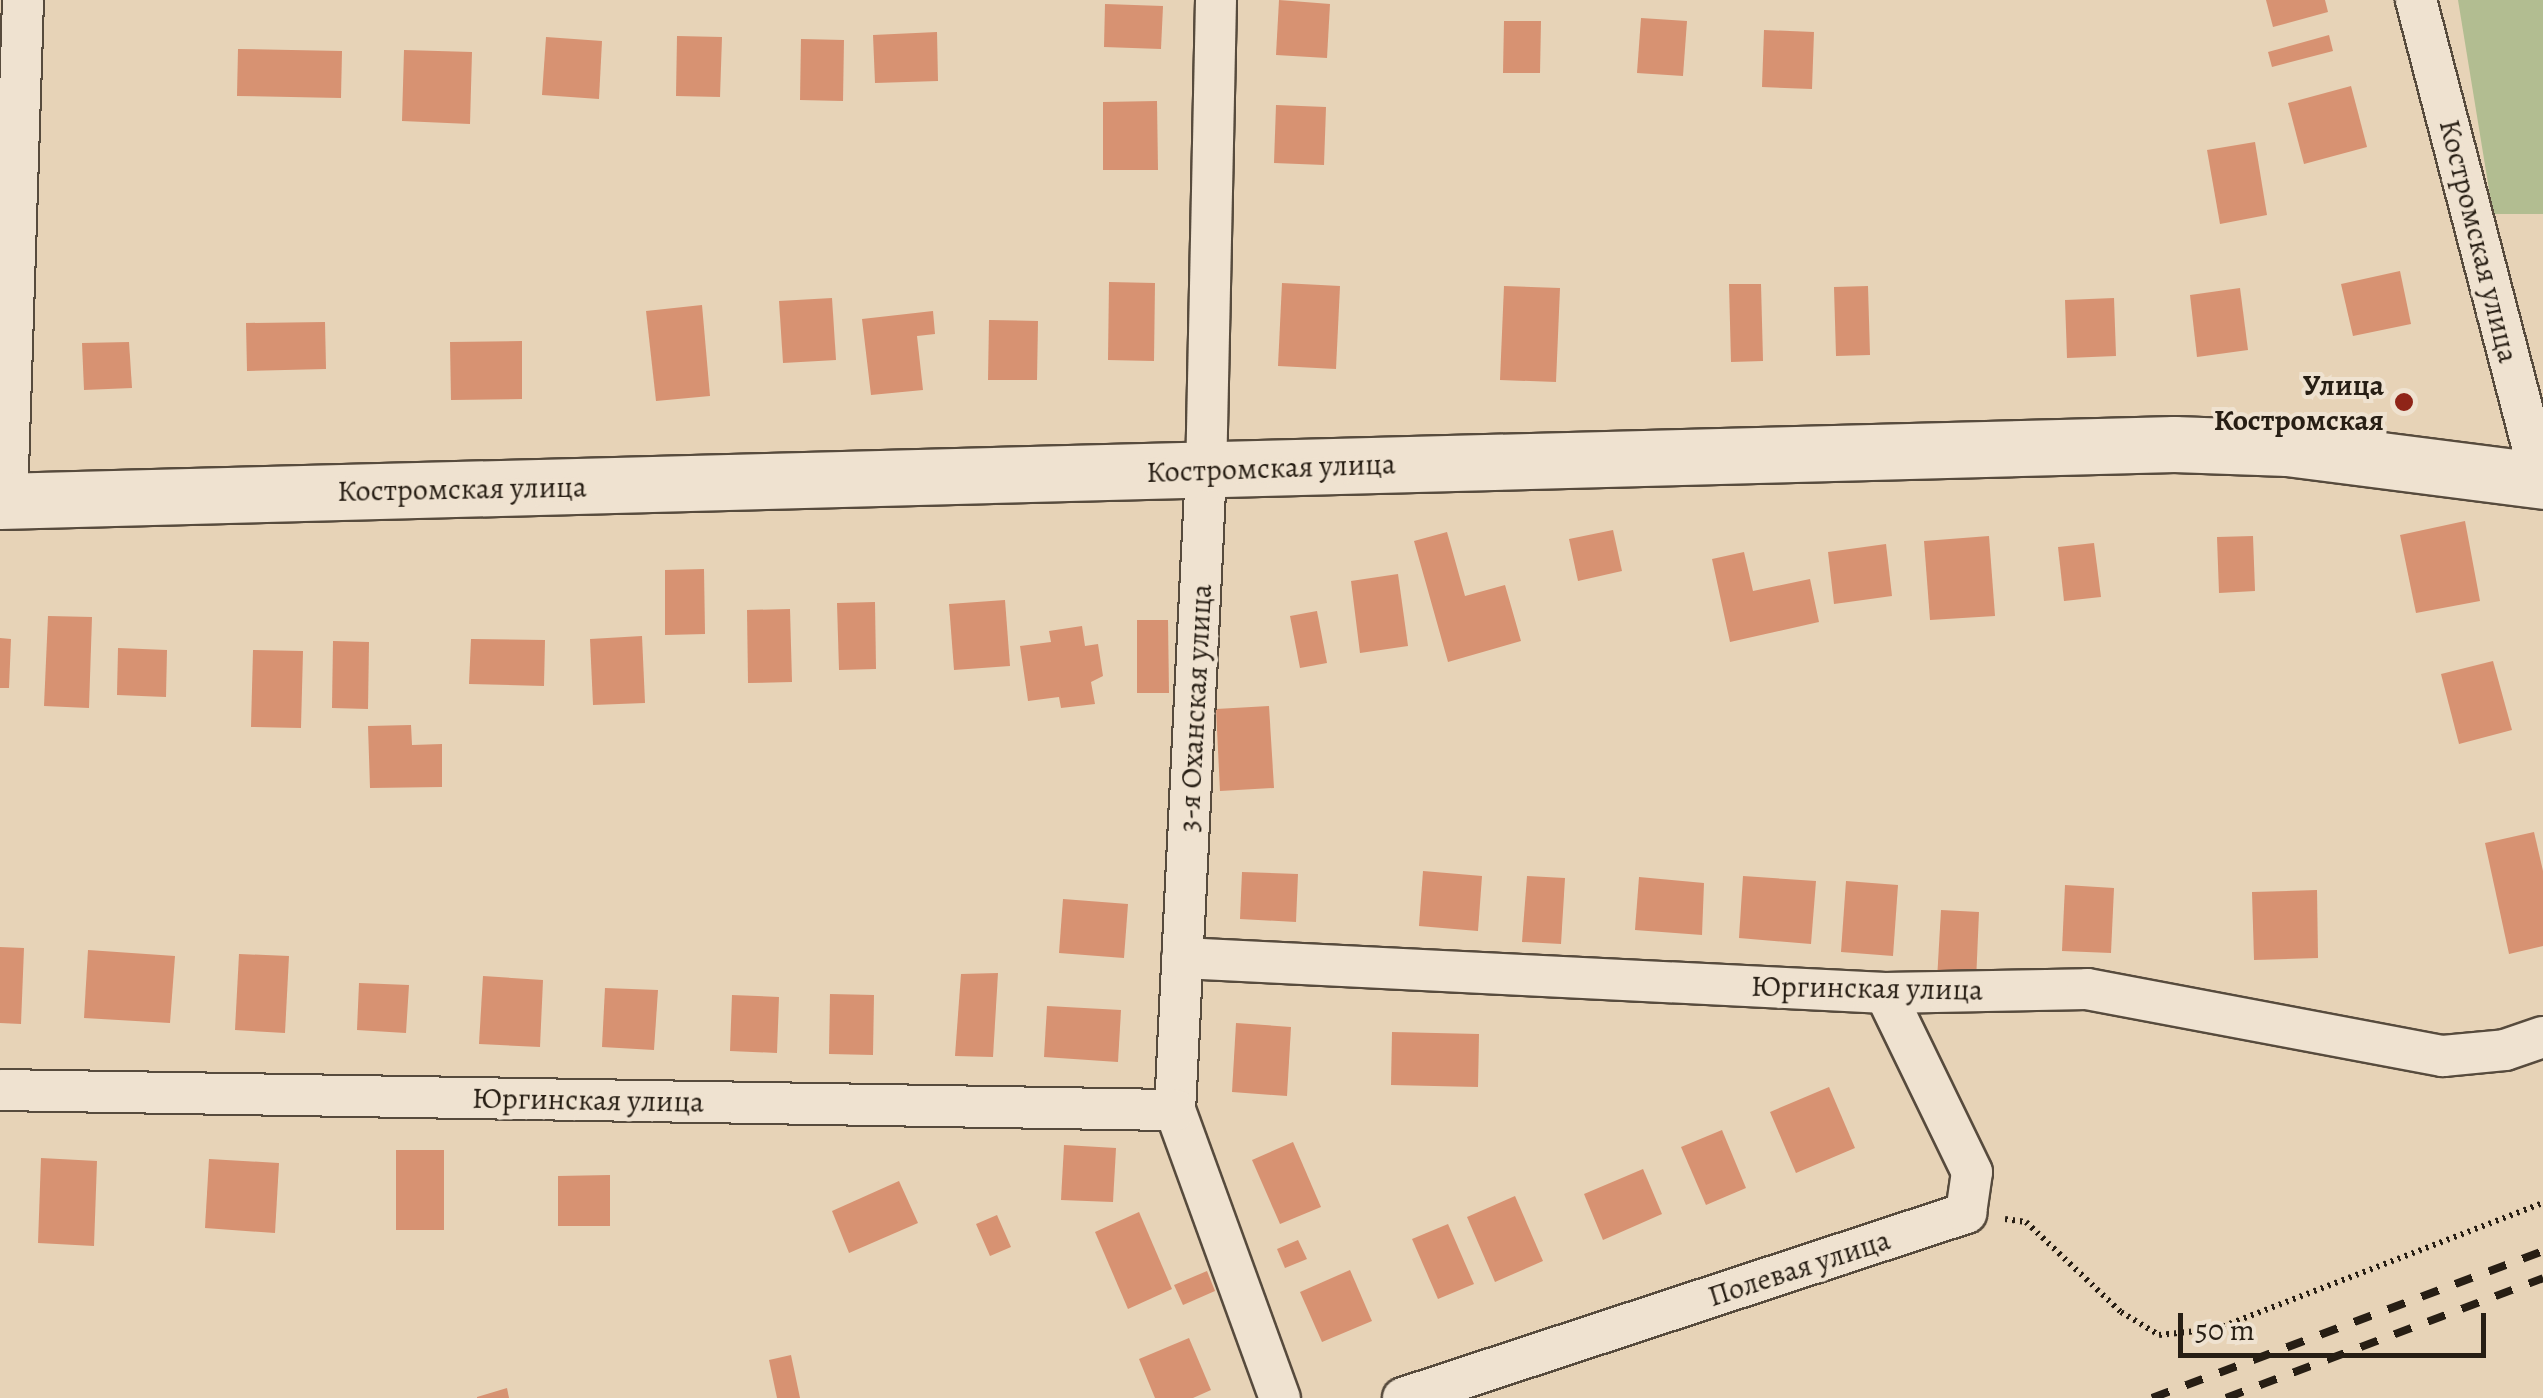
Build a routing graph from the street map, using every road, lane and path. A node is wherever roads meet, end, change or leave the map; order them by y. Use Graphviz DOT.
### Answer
graph roads {
  1 [pos="22,0"];
  2 [pos="1216,0"];
  3 [pos="2416,0"];
  4 [pos="1206,470"];
  5 [pos="2542,484"];
  6 [pos="3,501"];
  7 [pos="1182,958"];
  8 [pos="1885,993"];
  9 [pos="2543,1037"];
  10 [pos="0,1090"];
  11 [pos="1175,1110"];
  12 [pos="2543,1203"];
  13 [pos="1966,1213"];
  14 [pos="1280,1398"];
  15 [pos="1403,1398"];
  1 -- 6 [label="street"];
  2 -- 4 [label="street, 3-я Оханская улица"];
  3 -- 5 [label="street, Костромская улица"];
  4 -- 5 [label="street, Костромская улица"];
  4 -- 6 [label="street, Костромская улица"];
  4 -- 7 [label="street, 3-я Оханская улица"];
  7 -- 8 [label="street, Юргинская улица"];
  7 -- 11 [label="street, 3-я Оханская улица"];
  8 -- 9 [label="street, Юргинская улица"];
  8 -- 13 [label="street"];
  10 -- 11 [label="street, Юргинская улица"];
  11 -- 14 [label="street, 3-я Оханская улица"];
  12 -- 13 [label="path"];
  13 -- 15 [label="street, Полевая улица"];
}
